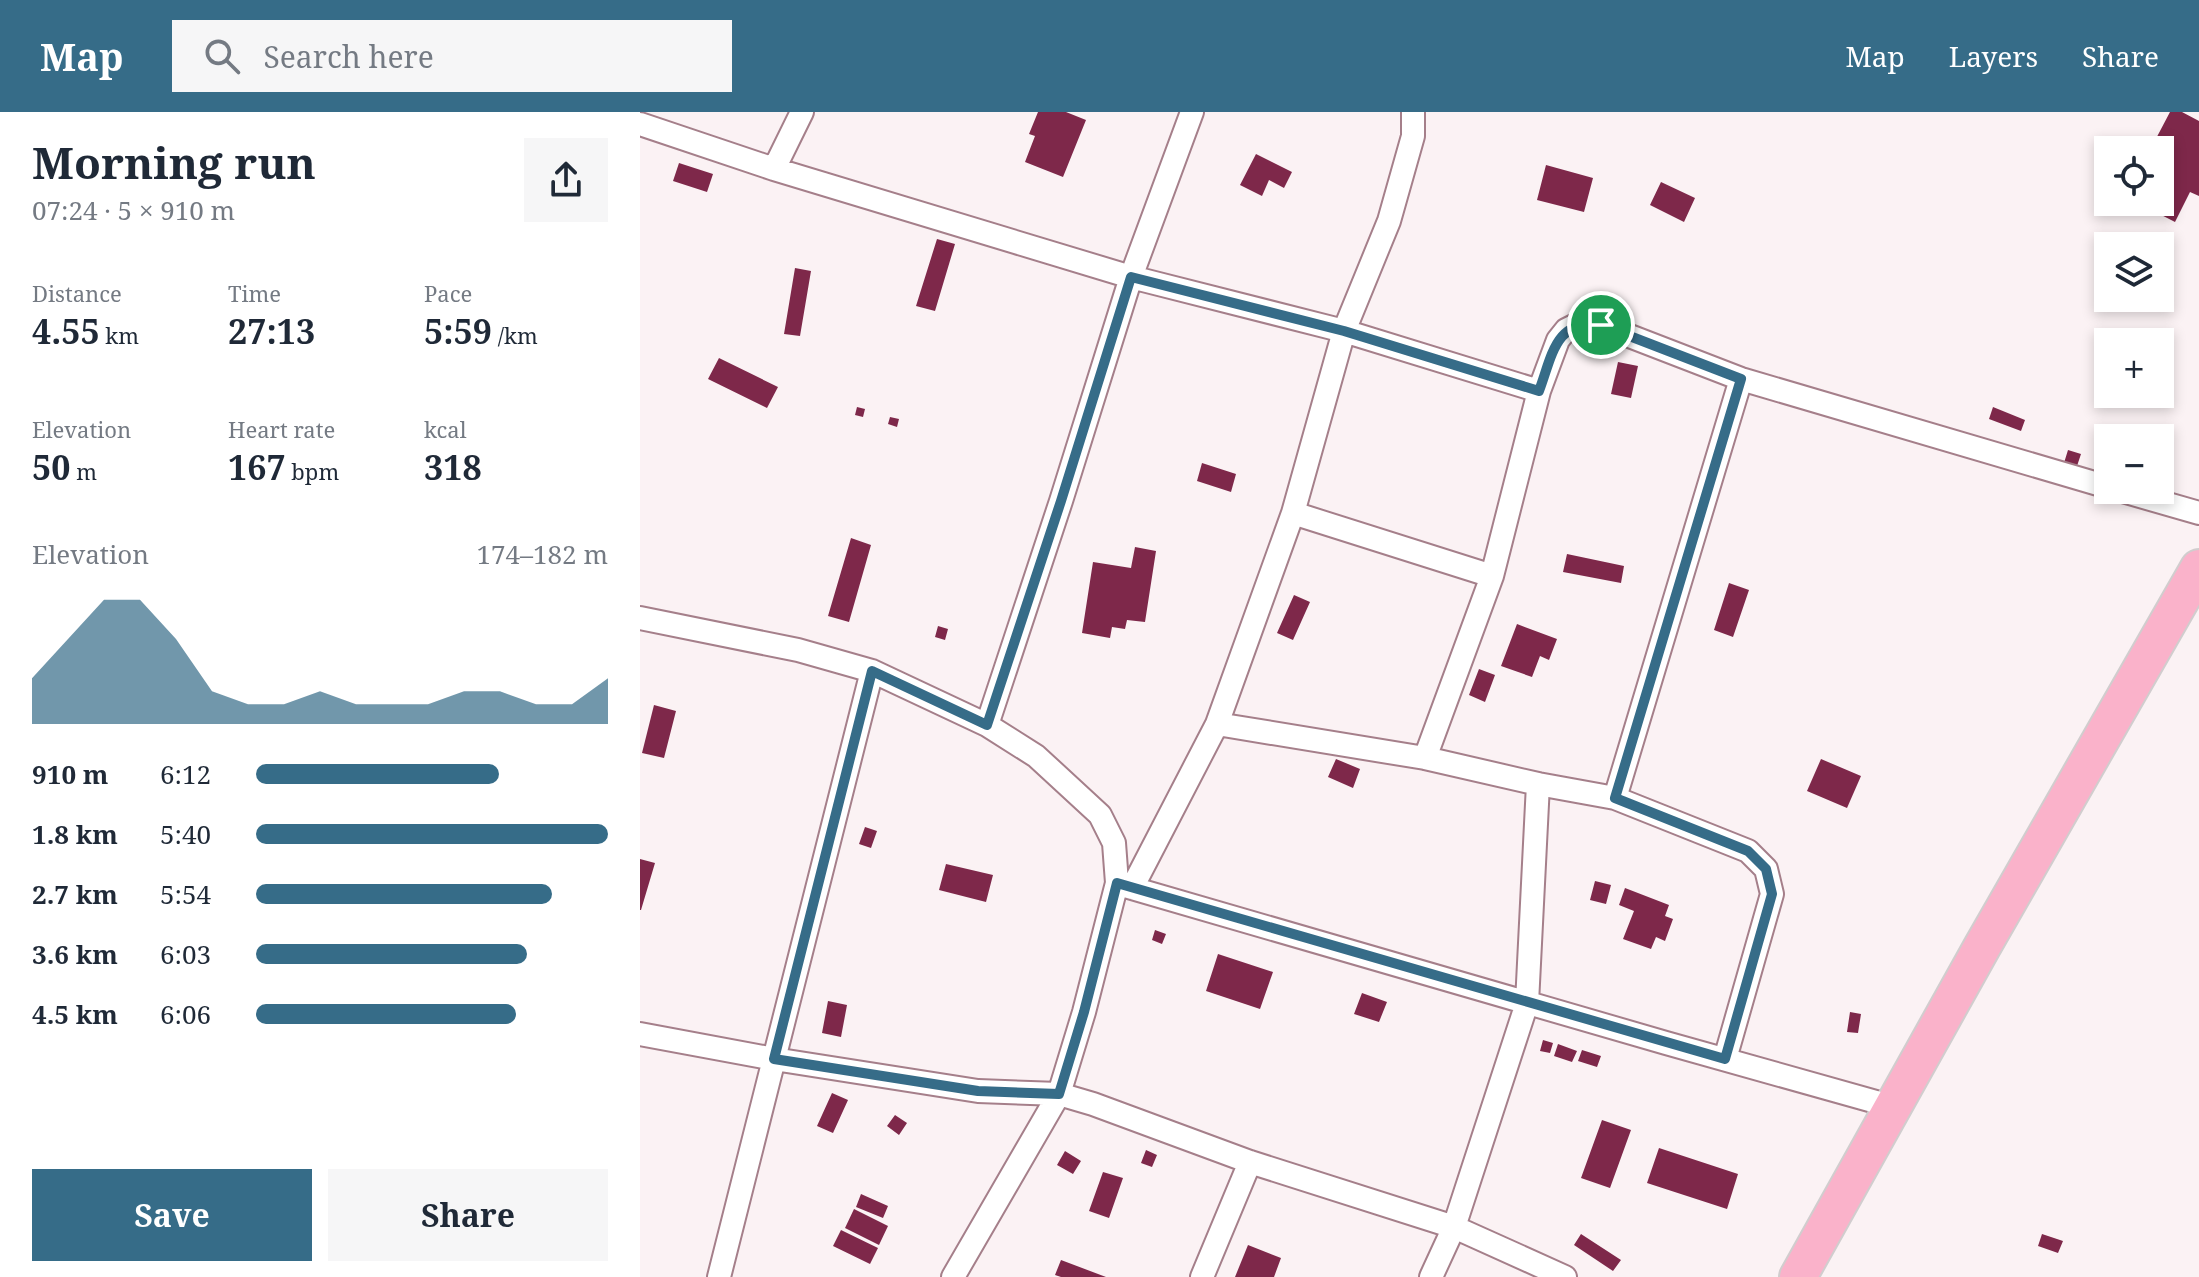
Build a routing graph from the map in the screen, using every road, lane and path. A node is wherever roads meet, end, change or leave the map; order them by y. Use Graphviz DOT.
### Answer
graph roads {
  1 [pos="802,112"];
  2 [pos="1413,112"];
  3 [pos="1186,114"];
  4 [pos="640,124"];
  5 [pos="774,169"];
  6 [pos="1131,277"];
  7 [pos="1344,331"];
  8 [pos="1741,379"];
  9 [pos="1539,391"];
  10 [pos="2094,483"];
  11 [pos="2168,504"];
  12 [pos="1293,513"];
  13 [pos="2199,513"];
  14 [pos="2199,568"];
  15 [pos="1492,576"];
  16 [pos="640,618"];
  17 [pos="872,671"];
  18 [pos="1217,724"];
  19 [pos="987,725"];
  20 [pos="1425,758"];
  21 [pos="1538,784"];
  22 [pos="1615,798"];
  23 [pos="1124,886"];
  24 [pos="1527,1003"];
  25 [pos="640,1034"];
  26 [pos="774,1059"];
  27 [pos="1725,1059"];
  28 [pos="1059,1094"];
  29 [pos="1894,1107"];
  30 [pos="1250,1162"];
  31 [pos="1454,1227"];
  32 [pos="719,1277"];
  33 [pos="953,1277"];
  34 [pos="1202,1277"];
  35 [pos="1431,1277"];
  36 [pos="1565,1277"];
  37 [pos="1798,1277"];
  1 -- 5 [label="street"];
  2 -- 7 [label="street"];
  3 -- 6 [label="street"];
  4 -- 5 [label="street"];
  5 -- 6 [label="street"];
  6 -- 7 [label="street"];
  6 -- 19 [label="street"];
  7 -- 9 [label="street"];
  7 -- 12 [label="street"];
  8 -- 9 [label="street"];
  8 -- 10 [label="street"];
  8 -- 22 [label="street"];
  9 -- 15 [label="street"];
  11 -- 13 [label="street"];
  12 -- 15 [label="street"];
  12 -- 18 [label="street"];
  14 -- 29 [label="main road"];
  15 -- 20 [label="street"];
  16 -- 17 [label="street"];
  17 -- 19 [label="street"];
  17 -- 26 [label="street"];
  18 -- 20 [label="street"];
  18 -- 23 [label="street"];
  19 -- 23 [label="street"];
  20 -- 21 [label="street"];
  21 -- 22 [label="street"];
  21 -- 24 [label="street"];
  22 -- 27 [label="street"];
  23 -- 24 [label="street"];
  23 -- 28 [label="street"];
  24 -- 27 [label="street"];
  24 -- 31 [label="street"];
  25 -- 26 [label="street"];
  26 -- 28 [label="street"];
  26 -- 32 [label="street"];
  27 -- 29 [label="street"];
  28 -- 30 [label="street"];
  28 -- 33 [label="street"];
  29 -- 37 [label="main road"];
  30 -- 31 [label="street"];
  30 -- 34 [label="street"];
  31 -- 35 [label="street"];
  31 -- 36 [label="street"];
}
